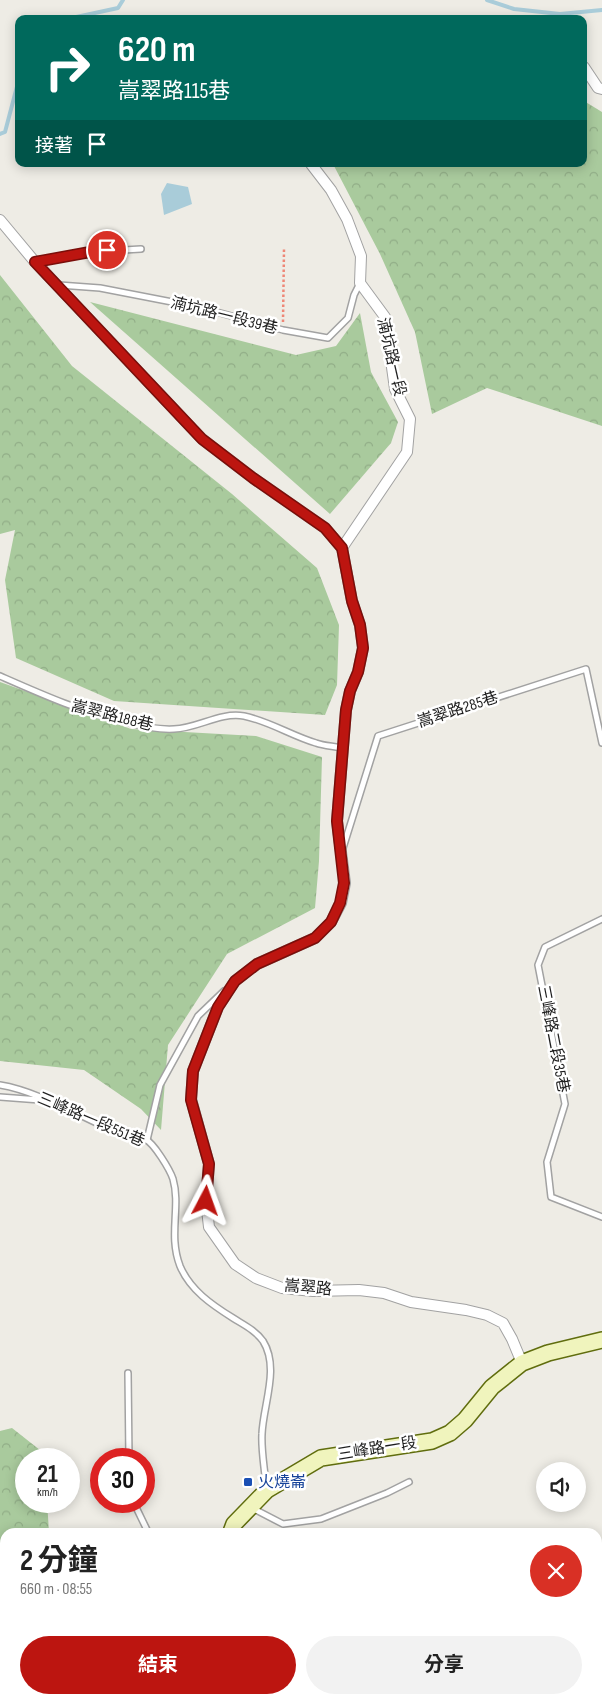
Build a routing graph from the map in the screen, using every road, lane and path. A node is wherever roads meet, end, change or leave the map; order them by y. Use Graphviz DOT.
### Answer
graph roads {
  1 [pos="587,72"];
  2 [pos="602,89"];
  3 [pos="313,167"];
  4 [pos="0,220"];
  5 [pos="141,248"];
  6 [pos="284,249"];
  7 [pos="35,262"];
  8 [pos="360,284"];
  9 [pos="56,285"];
  10 [pos="283,330"];
  11 [pos="342,548"];
  12 [pos="0,676"];
  13 [pos="602,743"];
  14 [pos="342,748"];
  15 [pos="340,856"];
  16 [pos="602,919"];
  17 [pos="235,981"];
  18 [pos="0,1084"];
  19 [pos="0,1097"];
  20 [pos="45,1100"];
  21 [pos="146,1140"];
  22 [pos="602,1217"];
  23 [pos="602,1340"];
  24 [pos="522,1363"];
  25 [pos="128,1374"];
  26 [pos="129,1448"];
  27 [pos="409,1482"];
  28 [pos="267,1490"];
  29 [pos="249,1507"];
  30 [pos="139,1513"];
  31 [pos="146,1528"];
  32 [pos="232,1528"];
  1 -- 2 [label="street"];
  3 -- 8 [label="street"];
  4 -- 7 [label="street, 嵩翠路"];
  5 -- 7 [label="lane"];
  6 -- 10 [label="path"];
  7 -- 9 [label="street, 嵩翠路"];
  8 -- 10 [label="lane, 湳坑路一段39巷"];
  8 -- 11 [label="street, 湳坑路一段"];
  9 -- 10 [label="lane, 湳坑路一段39巷"];
  9 -- 11 [label="street, 嵩翠路"];
  11 -- 14 [label="street, 嵩翠路"];
  12 -- 14 [label="lane, 嵩翠路188巷"];
  13 -- 15 [label="lane, 嵩翠路285巷"];
  14 -- 15 [label="street, 嵩翠路"];
  15 -- 17 [label="street, 嵩翠路"];
  16 -- 22 [label="lane, 三峰路二段35巷"];
  17 -- 21 [label="lane"];
  17 -- 24 [label="street, 嵩翠路"];
  18 -- 20 [label="lane, 三峰路一段551巷"];
  19 -- 20 [label="lane"];
  20 -- 21 [label="lane, 三峰路一段551巷"];
  21 -- 28 [label="lane, 三峰路一段551巷"];
  23 -- 24 [label="street, 三峰路一段"];
  24 -- 28 [label="street, 三峰路一段"];
  25 -- 26 [label="lane"];
  27 -- 29 [label="lane"];
  28 -- 29 [label="street, 三峰路一段"];
  29 -- 32 [label="street, 三峰路一段"];
  30 -- 31 [label="lane"];
}
